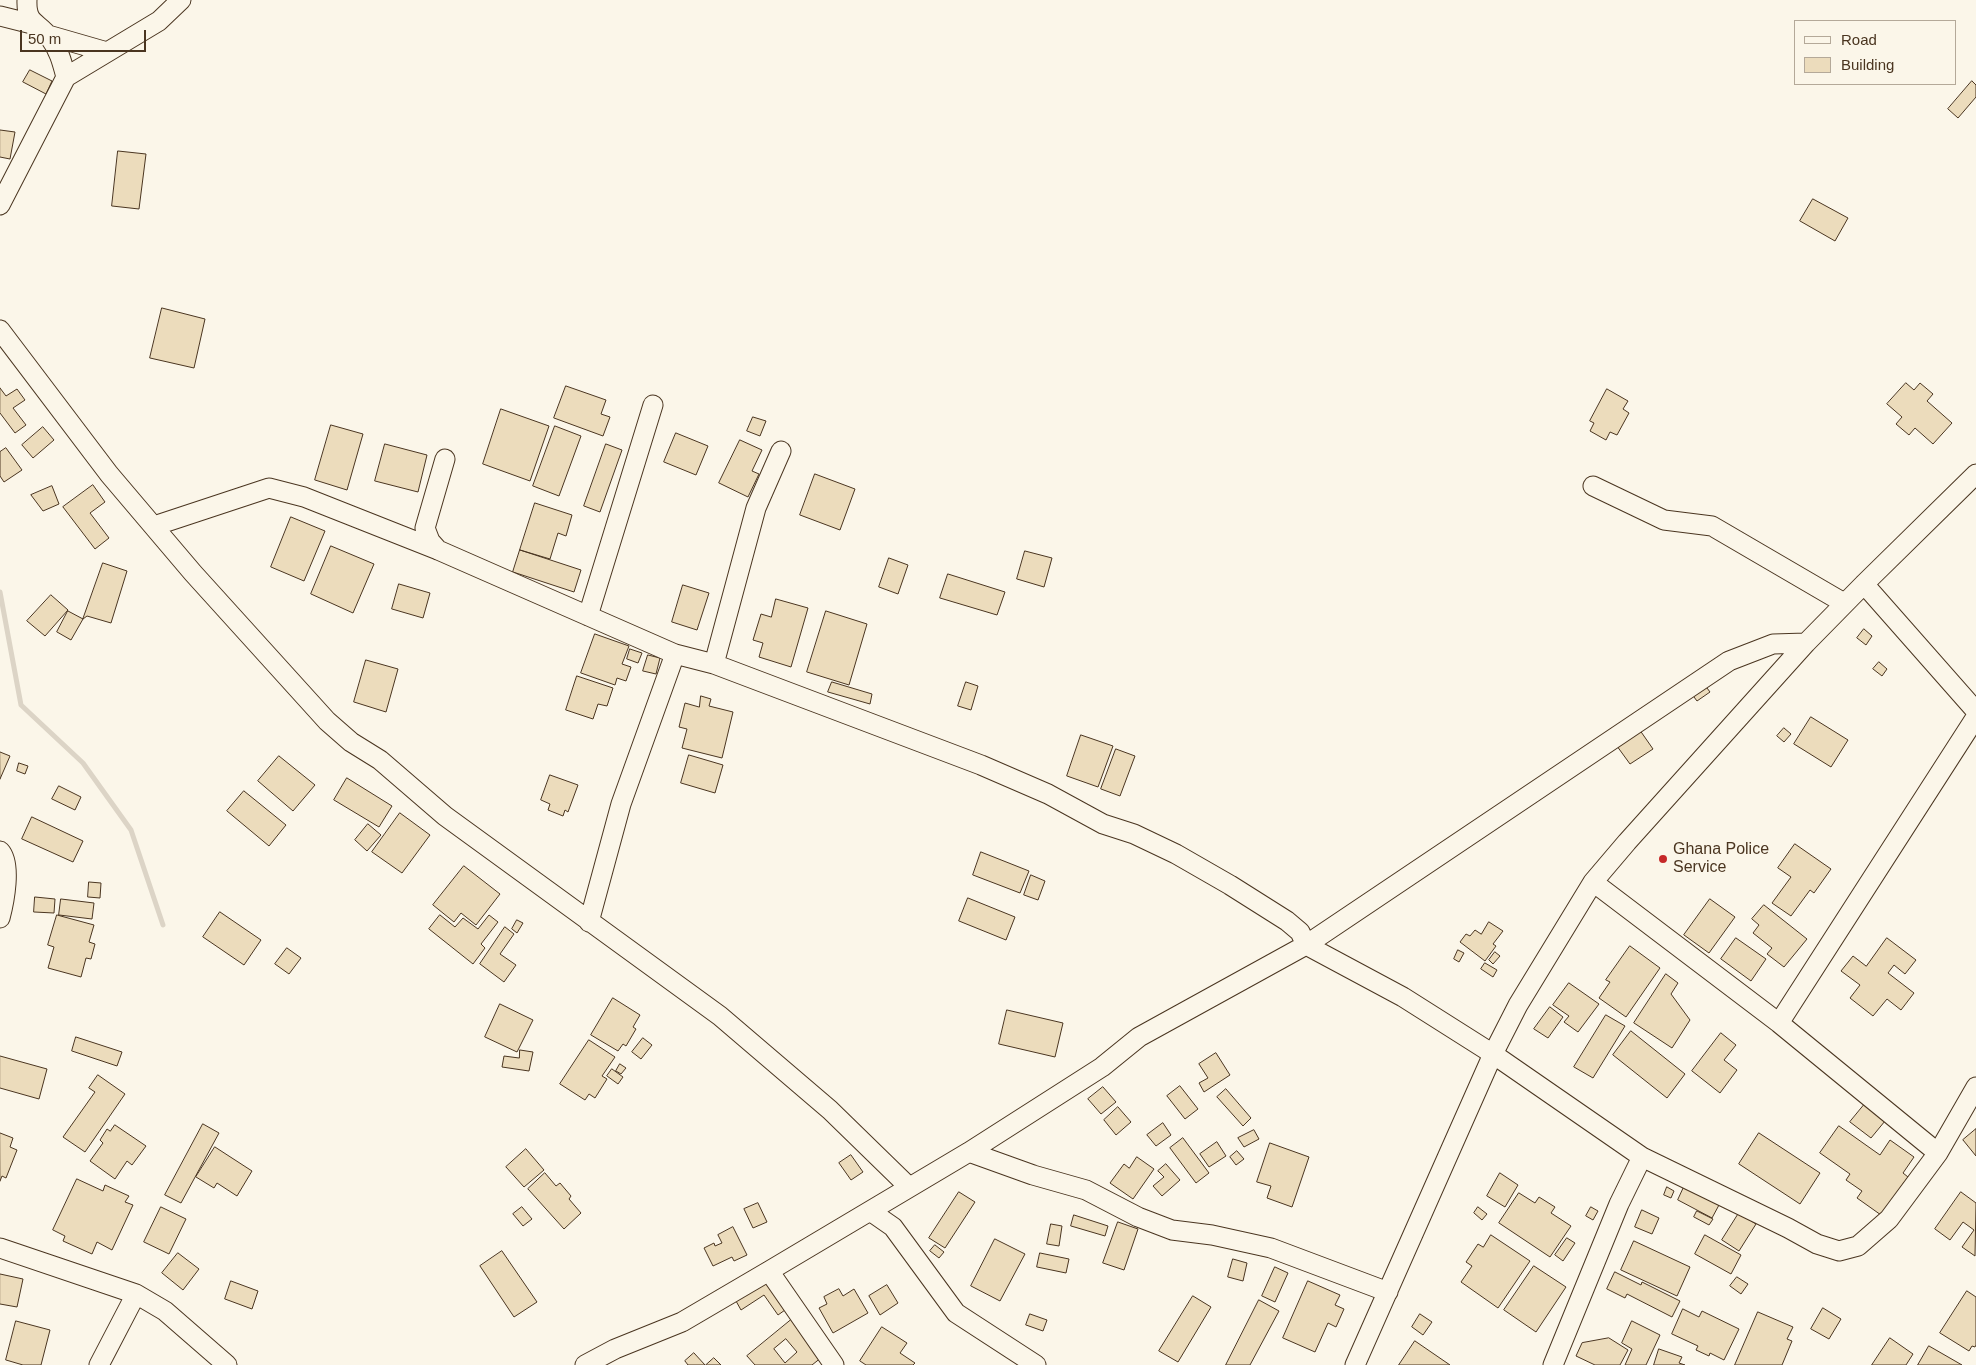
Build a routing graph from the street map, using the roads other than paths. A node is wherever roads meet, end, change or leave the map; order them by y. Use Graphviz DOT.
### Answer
graph roads {
  1 [pos="27,0"];
  2 [pos="181,0"];
  3 [pos="0,16"];
  4 [pos="42,30"];
  5 [pos="107,52"];
  6 [pos="66,77"];
  7 [pos="0,205"];
  8 [pos="0,330"];
  9 [pos="653,405"];
  10 [pos="781,450"];
  11 [pos="445,460"];
  12 [pos="1976,474"];
  13 [pos="1593,486"];
  14 [pos="154,526"];
  15 [pos="438,550"];
  16 [pos="1864,584"];
  17 [pos="1844,604"];
  18 [pos="588,616"];
  19 [pos="1806,643"];
  20 [pos="676,654"];
  21 [pos="714,664"];
  22 [pos="1976,711"];
  23 [pos="1976,717"];
  24 [pos="0,851"];
  25 [pos="1593,882"];
  26 [pos="0,918"];
  27 [pos="589,922"];
  28 [pos="1306,945"];
  29 [pos="1779,1022"];
  30 [pos="1494,1054"];
  31 [pos="1976,1086"];
  32 [pos="969,1152"];
  33 [pos="1938,1153"];
  34 [pos="1642,1157"];
  35 [pos="909,1188"];
  36 [pos="870,1211"];
  37 [pos="0,1248"];
  38 [pos="769,1272"];
  39 [pos="1388,1292"];
  40 [pos="136,1294"];
  41 [pos="99,1365"];
  42 [pos="227,1365"];
  43 [pos="585,1365"];
  44 [pos="834,1365"];
  45 [pos="1036,1365"];
  46 [pos="1355,1365"];
  47 [pos="1553,1365"];
  1 -- 4 [label="street"];
  2 -- 5 [label="street"];
  3 -- 4 [label="street"];
  4 -- 5 [label="street"];
  4 -- 6 [label="street"];
  5 -- 6 [label="street"];
  6 -- 7 [label="street"];
  8 -- 14 [label="street"];
  9 -- 18 [label="street"];
  10 -- 21 [label="street"];
  11 -- 15 [label="street"];
  12 -- 16 [label="street"];
  13 -- 17 [label="street"];
  14 -- 15 [label="street"];
  14 -- 27 [label="street"];
  15 -- 18 [label="street"];
  16 -- 17 [label="street"];
  16 -- 22 [label="street"];
  17 -- 19 [label="street"];
  18 -- 20 [label="street"];
  19 -- 25 [label="street"];
  19 -- 28 [label="street"];
  20 -- 21 [label="street"];
  20 -- 27 [label="street"];
  21 -- 28 [label="street"];
  23 -- 29 [label="street"];
  24 -- 26 [label="street"];
  25 -- 29 [label="street"];
  25 -- 30 [label="street"];
  27 -- 35 [label="street"];
  28 -- 30 [label="street"];
  28 -- 32 [label="street"];
  29 -- 33 [label="street"];
  30 -- 34 [label="street"];
  30 -- 39 [label="street"];
  31 -- 33 [label="street"];
  32 -- 35 [label="street"];
  32 -- 39 [label="street"];
  33 -- 34 [label="street"];
  34 -- 47 [label="street"];
  35 -- 36 [label="street"];
  36 -- 38 [label="street"];
  36 -- 45 [label="street"];
  37 -- 40 [label="street"];
  38 -- 43 [label="street"];
  38 -- 44 [label="street"];
  39 -- 46 [label="street"];
  40 -- 41 [label="street"];
  40 -- 42 [label="street"];
}
